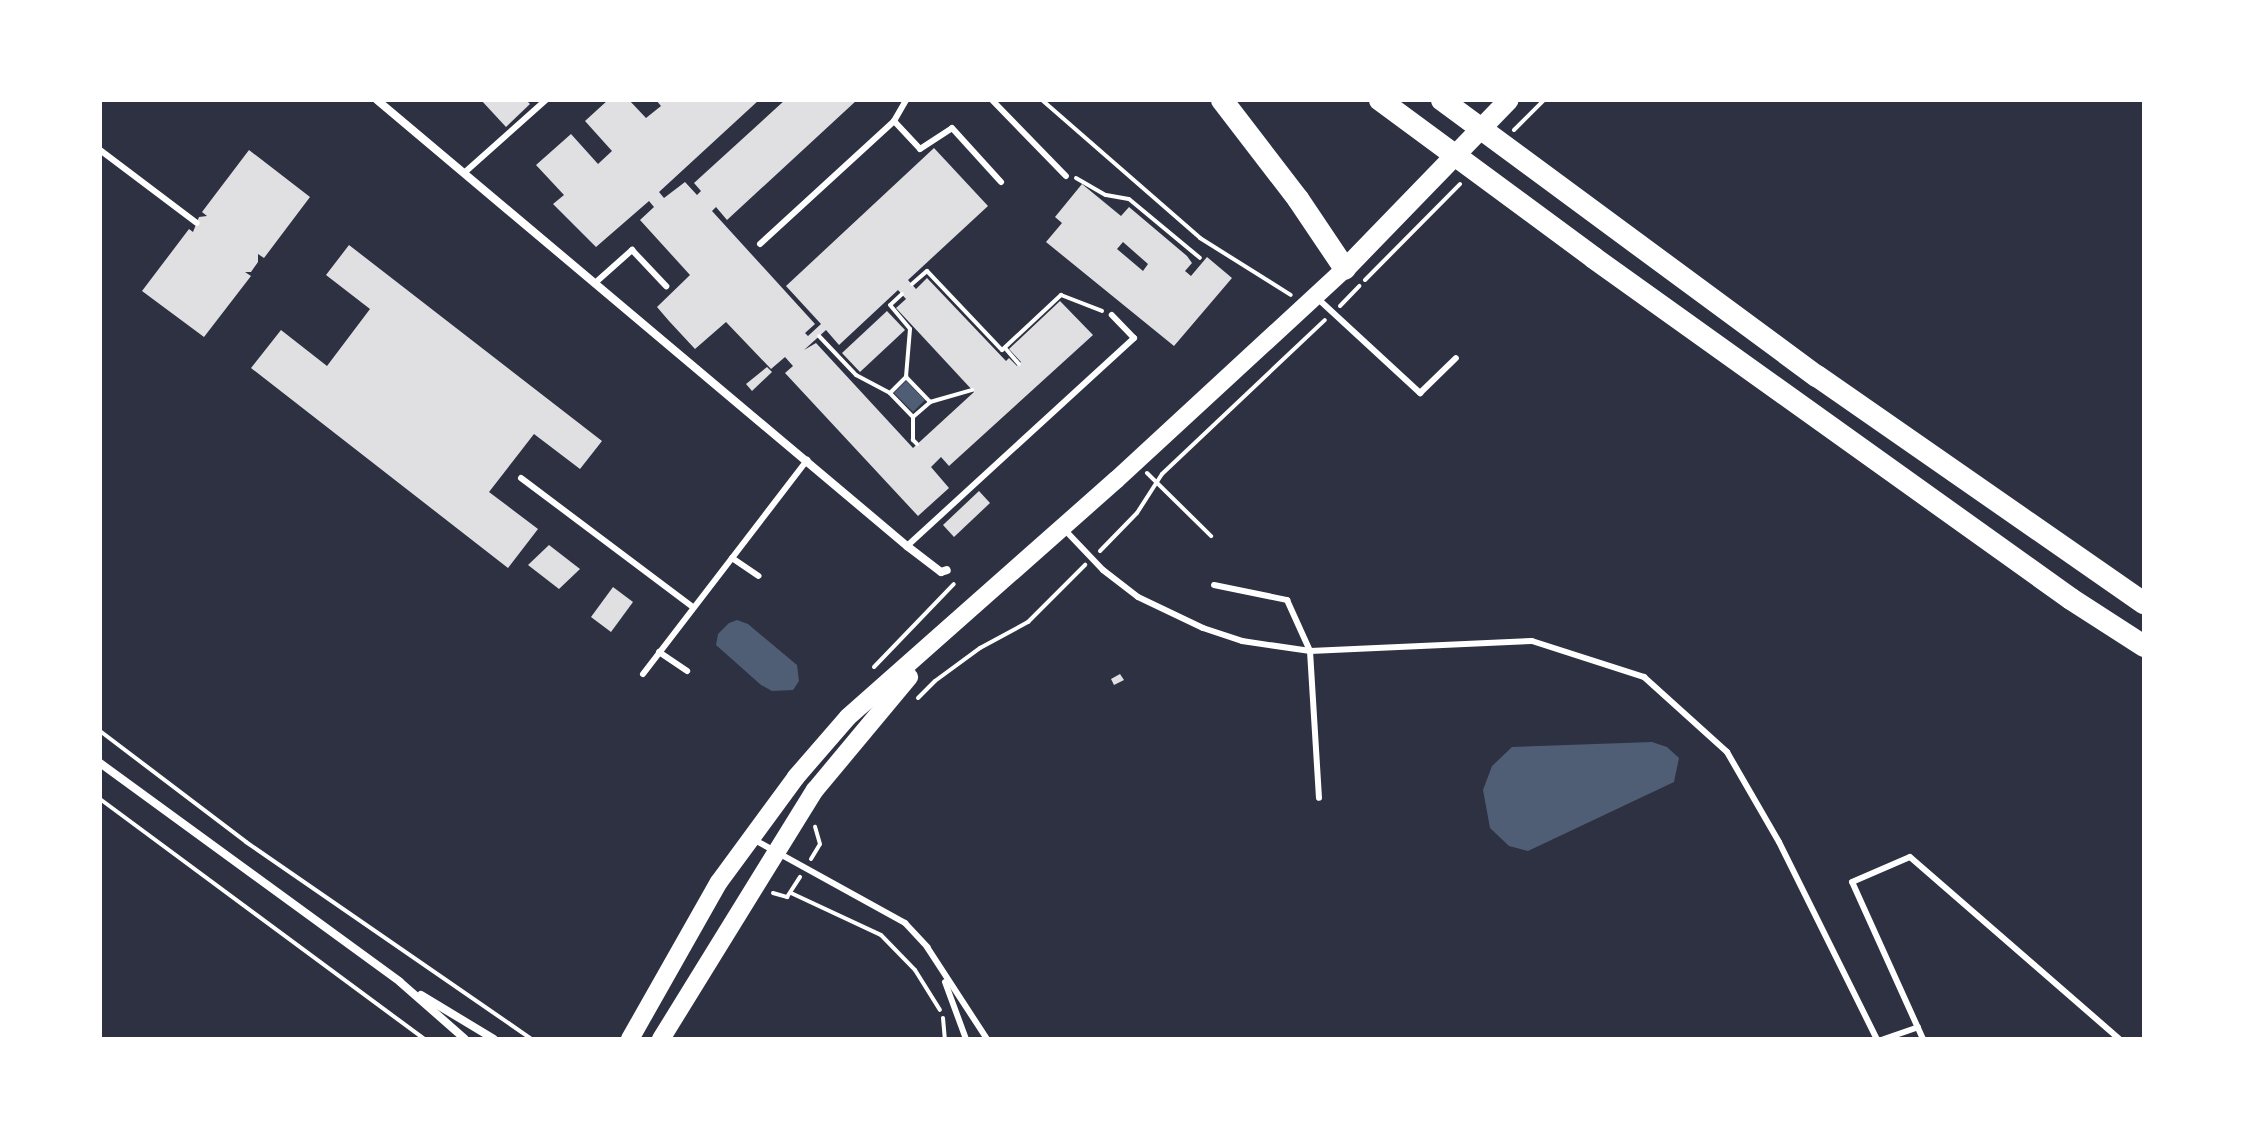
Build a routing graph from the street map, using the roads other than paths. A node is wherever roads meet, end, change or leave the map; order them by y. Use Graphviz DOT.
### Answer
graph roads {
  1 [pos="377,100"];
  2 [pos="546,100"];
  3 [pos="906,100"];
  4 [pos="992,100"];
  5 [pos="1222,100"];
  6 [pos="1380,100"];
  7 [pos="1442,100"];
  8 [pos="1509,100"];
  9 [pos="894,121"];
  10 [pos="100,150"];
  11 [pos="464,173"];
  12 [pos="1066,176"];
  13 [pos="1001,182"];
  14 [pos="197,223"];
  15 [pos="760,244"];
  16 [pos="1345,269"];
  17 [pos="595,283"];
  18 [pos="666,286"];
  19 [pos="1311,300"];
  20 [pos="1112,315"];
  21 [pos="1456,358"];
  22 [pos="807,460"];
  23 [pos="521,478"];
  24 [pos="1062,527"];
  25 [pos="907,546"];
  26 [pos="732,558"];
  27 [pos="947,570"];
  28 [pos="759,576"];
  29 [pos="1214,585"];
  30 [pos="2144,603"];
  31 [pos="693,607"];
  32 [pos="973,607"];
  33 [pos="2144,646"];
  34 [pos="1310,651"];
  35 [pos="659,652"];
  36 [pos="687,671"];
  37 [pos="643,674"];
  38 [pos="100,763"];
  39 [pos="1319,798"];
  40 [pos="750,837"];
  41 [pos="776,850"];
  42 [pos="940,971"];
  43 [pos="400,982"];
  44 [pos="1918,1027"];
  45 [pos="465,1039"];
  46 [pos="494,1039"];
  47 [pos="630,1039"];
  48 [pos="661,1039"];
  49 [pos="966,1039"];
  50 [pos="987,1039"];
  51 [pos="1877,1039"];
  52 [pos="1884,1039"];
  53 [pos="1923,1039"];
  54 [pos="2119,1039"];
  1 -- 11 [label="street"];
  2 -- 11 [label="lane"];
  3 -- 9 [label="lane"];
  4 -- 12 [label="lane"];
  5 -- 16 [label="highway"];
  6 -- 33 [label="highway"];
  7 -- 30 [label="highway"];
  8 -- 16 [label="highway"];
  9 -- 13 [label="lane"];
  9 -- 15 [label="lane"];
  10 -- 14 [label="lane"];
  11 -- 17 [label="street"];
  16 -- 19 [label="main road"];
  17 -- 18 [label="lane"];
  17 -- 22 [label="street"];
  19 -- 21 [label="lane"];
  19 -- 24 [label="main road"];
  20 -- 25 [label="lane"];
  22 -- 25 [label="street"];
  22 -- 26 [label="lane"];
  23 -- 31 [label="lane"];
  24 -- 32 [label="main road"];
  24 -- 34 [label="lane"];
  25 -- 27 [label="street"];
  26 -- 28 [label="lane"];
  26 -- 31 [label="lane"];
  29 -- 34 [label="lane"];
  31 -- 35 [label="lane"];
  32 -- 40 [label="main road"];
  32 -- 41 [label="main road"];
  34 -- 39 [label="lane"];
  34 -- 51 [label="lane"];
  35 -- 36 [label="lane"];
  35 -- 37 [label="lane"];
  38 -- 43 [label="street"];
  40 -- 41 [label="lane"];
  40 -- 47 [label="main road"];
  41 -- 42 [label="lane"];
  41 -- 48 [label="main road"];
  42 -- 49 [label="lane"];
  42 -- 50 [label="lane"];
  43 -- 45 [label="street"];
  43 -- 46 [label="street"];
  44 -- 52 [label="lane"];
  44 -- 53 [label="lane"];
  44 -- 54 [label="lane"];
}
